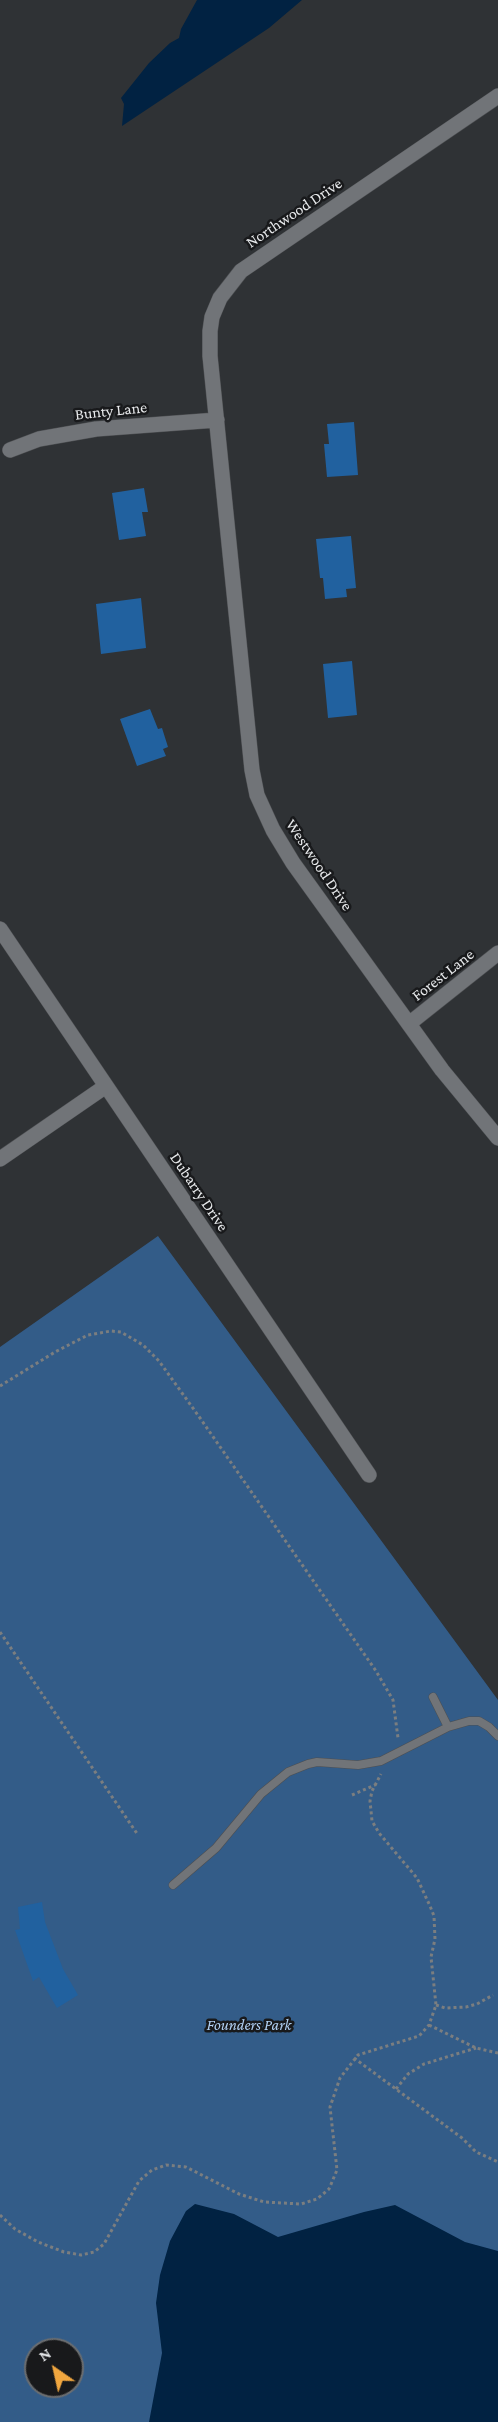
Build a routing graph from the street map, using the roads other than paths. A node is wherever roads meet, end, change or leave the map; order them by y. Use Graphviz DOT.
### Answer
graph roads {
  1 [pos="498,96"];
  2 [pos="217,420"];
  3 [pos="10,450"];
  4 [pos="0,929"];
  5 [pos="498,953"];
  6 [pos="410,1023"];
  7 [pos="106,1086"];
  8 [pos="498,1138"];
  9 [pos="0,1159"];
  10 [pos="369,1475"];
  11 [pos="433,1697"];
  12 [pos="448,1727"];
  13 [pos="498,1736"];
  14 [pos="173,1885"];
  1 -- 2 [label="street, Northwood Drive"];
  2 -- 3 [label="street, Bunty Lane"];
  2 -- 6 [label="street, Westwood Drive"];
  4 -- 7 [label="street, Dubarry Drive"];
  5 -- 6 [label="street, Forest Lane"];
  6 -- 8 [label="street, Westwood Drive"];
  7 -- 9 [label="street"];
  7 -- 10 [label="street, Dubarry Drive"];
  11 -- 12 [label="lane"];
  12 -- 13 [label="lane"];
  12 -- 14 [label="lane"];
}
